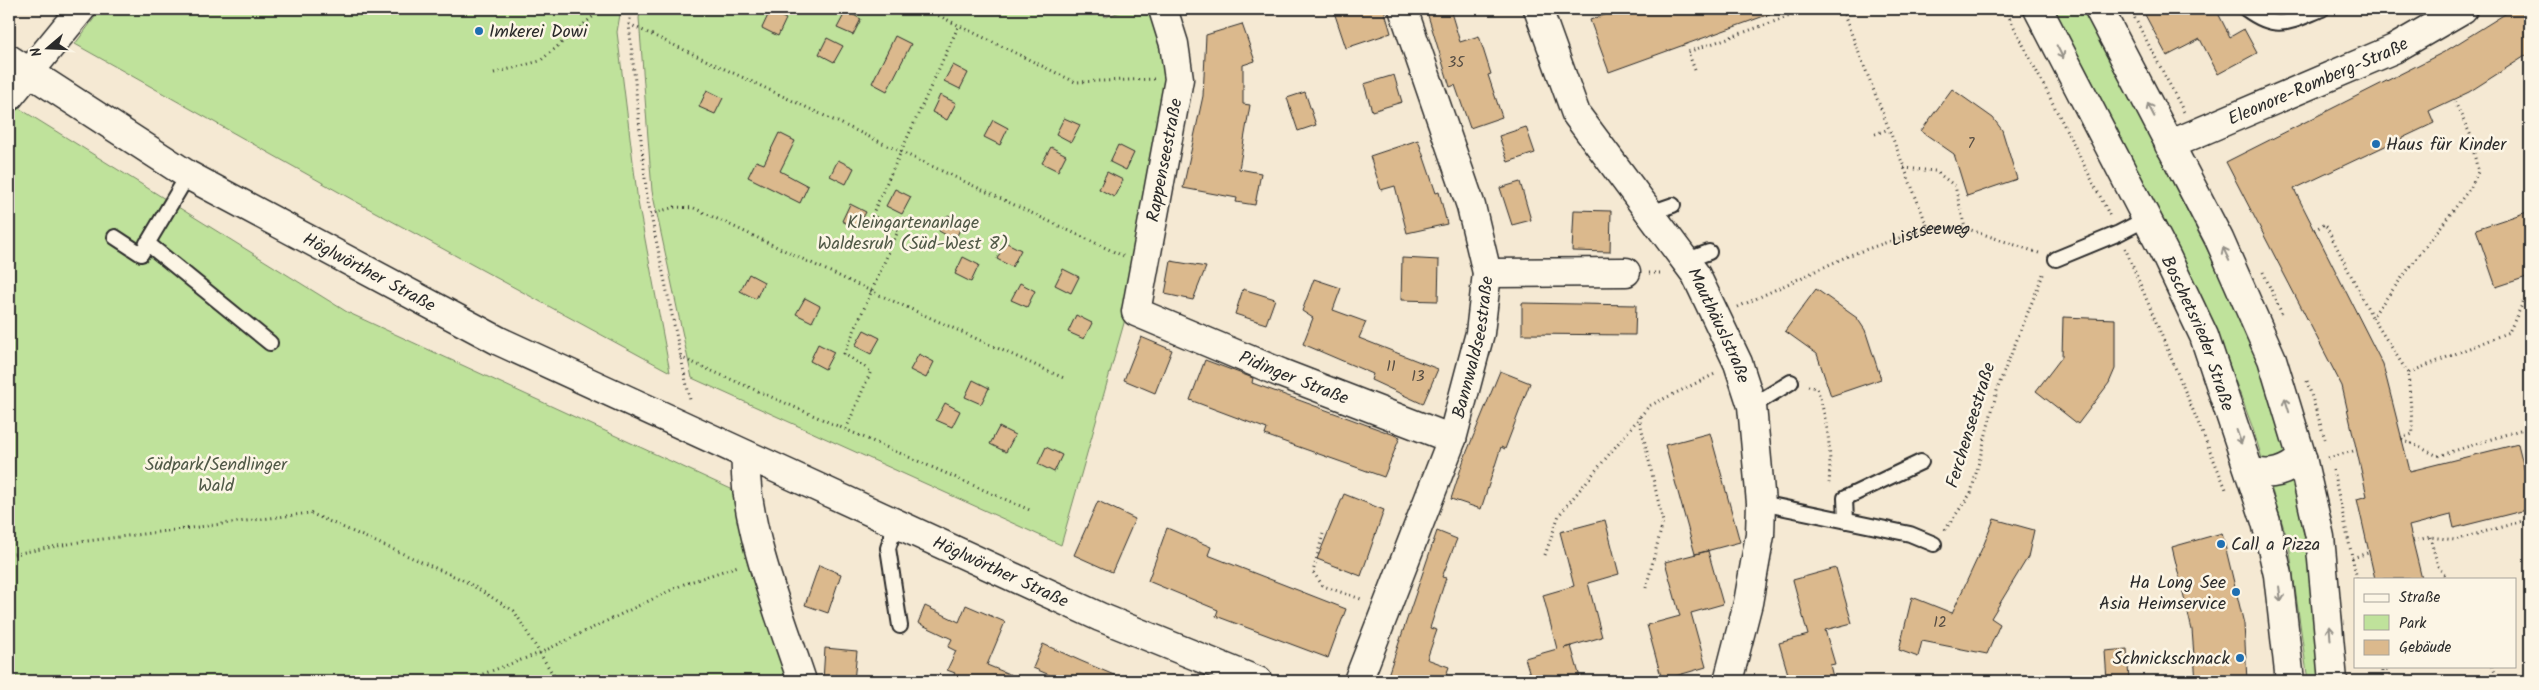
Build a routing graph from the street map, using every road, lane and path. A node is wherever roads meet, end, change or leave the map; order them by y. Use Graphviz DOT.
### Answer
graph roads {
  1 [pos="81,9"];
  2 [pos="602,9"];
  3 [pos="632,9"];
  4 [pos="925,9"];
  5 [pos="1163,9"];
  6 [pos="1403,9"];
  7 [pos="1538,9"];
  8 [pos="1810,9"];
  9 [pos="2004,9"];
  10 [pos="2038,9"];
  11 [pos="2100,9"];
  12 [pos="2246,9"];
  13 [pos="2322,9"];
  14 [pos="2463,9"];
  15 [pos="1844,15"];
  16 [pos="629,24"];
  17 [pos="959,25"];
  18 [pos="18,66"];
  19 [pos="1695,70"];
  20 [pos="494,73"];
  21 [pos="1180,79"];
  22 [pos="9,97"];
  23 [pos="2454,100"];
  24 [pos="1889,129"];
  25 [pos="1874,134"];
  26 [pos="2169,145"];
  27 [pos="902,152"];
  28 [pos="1904,168"];
  29 [pos="188,175"];
  30 [pos="650,214"];
  31 [pos="2146,219"];
  32 [pos="1928,228"];
  33 [pos="1965,228"];
  34 [pos="2314,230"];
  35 [pos="2119,233"];
  36 [pos="115,237"];
  37 [pos="147,243"];
  38 [pos="2056,259"];
  39 [pos="1144,266"];
  40 [pos="1626,272"];
  41 [pos="1487,273"];
  42 [pos="2530,288"];
  43 [pos="873,292"];
  44 [pos="1136,312"];
  45 [pos="1717,317"];
  46 [pos="2372,317"];
  47 [pos="270,344"];
  48 [pos="679,356"];
  49 [pos="1738,363"];
  50 [pos="2408,373"];
  51 [pos="1066,379"];
  52 [pos="1790,382"];
  53 [pos="690,400"];
  54 [pos="1752,406"];
  55 [pos="1639,417"];
  56 [pos="846,430"];
  57 [pos="1452,439"];
  58 [pos="2358,450"];
  59 [pos="746,455"];
  60 [pos="2530,457"];
  61 [pos="2302,458"];
  62 [pos="1921,462"];
  63 [pos="2250,470"];
  64 [pos="1830,483"];
  65 [pos="2230,495"];
  66 [pos="1761,503"];
  67 [pos="1032,511"];
  68 [pos="2530,519"];
  69 [pos="1846,521"];
  70 [pos="896,524"];
  71 [pos="1323,534"];
  72 [pos="2430,536"];
  73 [pos="2413,541"];
  74 [pos="1934,544"];
  75 [pos="1545,555"];
  76 [pos="9,556"];
  77 [pos="762,558"];
  78 [pos="2446,578"];
  79 [pos="1646,588"];
  80 [pos="1386,608"];
  81 [pos="900,626"];
  82 [pos="540,653"];
  83 [pos="2383,668"];
  84 [pos="2384,668"];
  85 [pos="2493,668"];
  86 [pos="464,681"];
  87 [pos="557,681"];
  88 [pos="802,681"];
  89 [pos="1258,681"];
  90 [pos="1358,681"];
  91 [pos="1728,681"];
  92 [pos="2290,681"];
  93 [pos="2333,681"];
  94 [pos="2382,681"];
  95 [pos="2393,681"];
  96 [pos="2499,681"];
  1 -- 18 [label="street"];
  2 -- 20 [label="path"];
  3 -- 16 [label="path"];
  4 -- 17 [label="path"];
  5 -- 21 [label="street, Rappenseestraße"];
  6 -- 41 [label="street, Bannwaldseestraße"];
  7 -- 45 [label="street, Mauthäuslstraße"];
  8 -- 19 [label="path"];
  9 -- 35 [label="path"];
  10 -- 31 [label="street, Boschetsrieder Straße, one-way"];
  26 -- 11 [label="street, one-way"];
  12 -- 13 [label="lane"];
  14 -- 26 [label="street, Eleonore-Romberg-Straße"];
  15 -- 24 [label="path"];
  16 -- 27 [label="path"];
  16 -- 30 [label="path"];
  17 -- 21 [label="path"];
  17 -- 27 [label="path"];
  18 -- 22 [label="street"];
  18 -- 29 [label="street, Höglwörther Straße"];
  21 -- 39 [label="street, Rappenseestraße"];
  23 -- 46 [label="path"];
  24 -- 25 [label="path"];
  24 -- 28 [label="path"];
  61 -- 26 [label="street, one-way"];
  27 -- 39 [label="path"];
  27 -- 43 [label="path"];
  28 -- 32 [label="path"];
  28 -- 33 [label="path"];
  29 -- 37 [label="lane"];
  29 -- 59 [label="street, Höglwörther Straße"];
  30 -- 43 [label="path"];
  30 -- 48 [label="path"];
  31 -- 35 [label="lane"];
  31 -- 63 [label="street, Boschetsrieder Straße, one-way"];
  32 -- 33 [label="path, Listseeweg"];
  32 -- 45 [label="path, Listseeweg"];
  33 -- 38 [label="path, Listseeweg"];
  34 -- 46 [label="path"];
  35 -- 38 [label="lane"];
  35 -- 65 [label="path"];
  36 -- 37 [label="lane"];
  37 -- 47 [label="lane"];
  38 -- 74 [label="path, Ferchenseestraße"];
  39 -- 44 [label="street, Rappenseestraße"];
  40 -- 41 [label="street"];
  41 -- 57 [label="street, Bannwaldseestraße"];
  42 -- 50 [label="path"];
  43 -- 51 [label="path"];
  43 -- 56 [label="path"];
  44 -- 57 [label="street, Pidinger Straße"];
  45 -- 49 [label="street, Mauthäuslstraße"];
  46 -- 50 [label="path"];
  48 -- 53 [label="path"];
  48 -- 56 [label="path"];
  49 -- 54 [label="street, Mauthäuslstraße"];
  49 -- 55 [label="path"];
  50 -- 60 [label="path"];
  52 -- 54 [label="lane"];
  52 -- 64 [label="path"];
  54 -- 66 [label="street, Mauthäuslstraße"];
  55 -- 75 [label="path"];
  55 -- 79 [label="path"];
  56 -- 67 [label="path"];
  57 -- 80 [label="street, Bannwaldseestraße"];
  58 -- 61 [label="path"];
  59 -- 70 [label="street, Höglwörther Straße"];
  59 -- 77 [label="street"];
  61 -- 63 [label="street"];
  93 -- 61 [label="street, one-way"];
  62 -- 69 [label="lane"];
  63 -- 92 [label="street, Boschetsrieder Straße, one-way"];
  66 -- 69 [label="lane"];
  66 -- 91 [label="street, Mauthäuslstraße"];
  68 -- 72 [label="path"];
  69 -- 74 [label="lane"];
  70 -- 81 [label="lane"];
  70 -- 89 [label="street, Höglwörther Straße"];
  71 -- 80 [label="path"];
  72 -- 73 [label="path"];
  72 -- 78 [label="path"];
  76 -- 82 [label="path"];
  77 -- 82 [label="path"];
  77 -- 88 [label="street"];
  80 -- 90 [label="street, Bannwaldseestraße"];
  82 -- 86 [label="path"];
  82 -- 87 [label="path"];
  83 -- 94 [label="path"];
  84 -- 95 [label="path"];
  85 -- 96 [label="path"];
}
